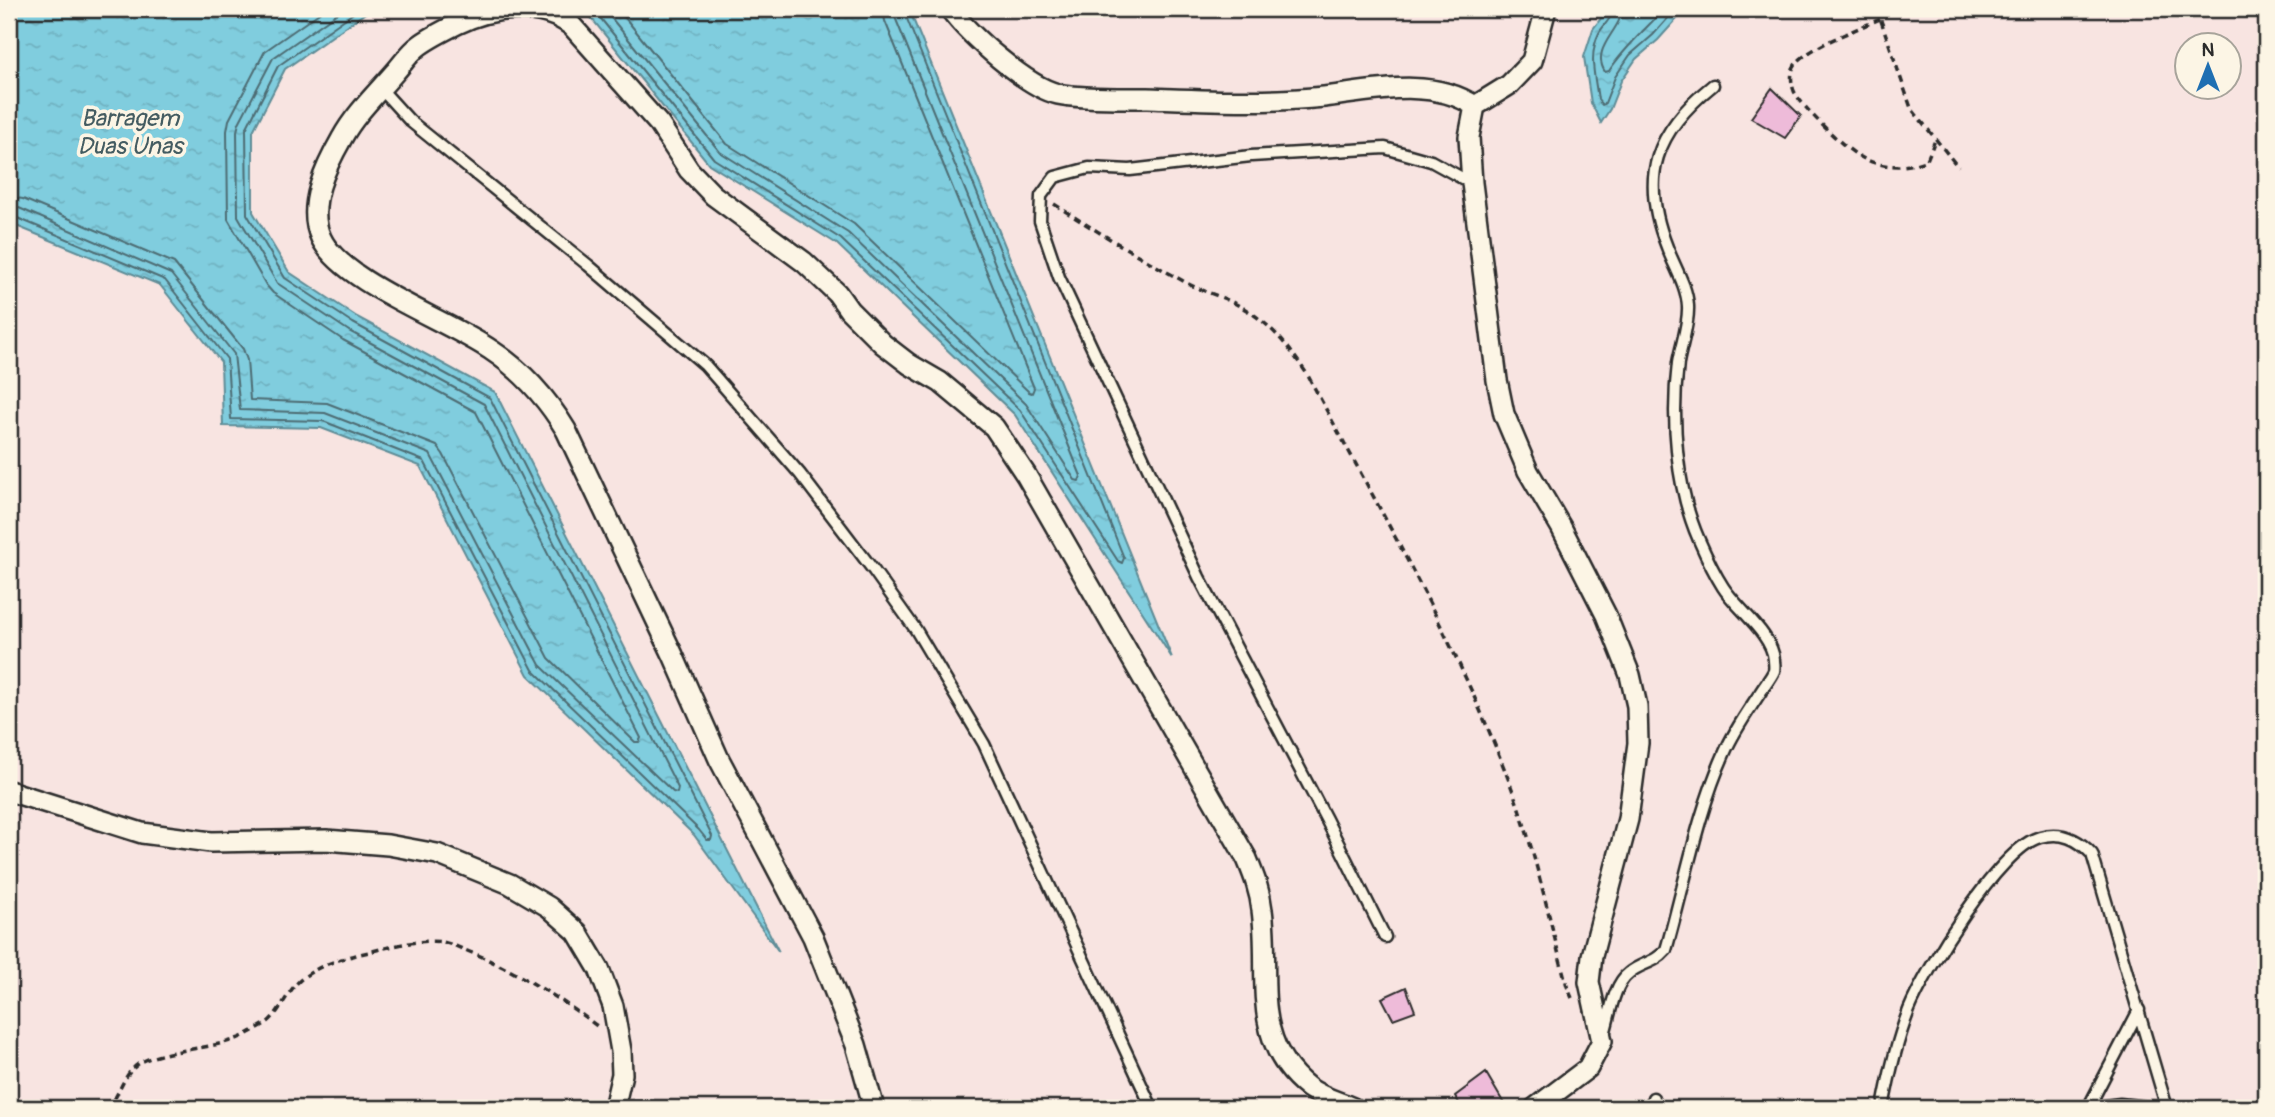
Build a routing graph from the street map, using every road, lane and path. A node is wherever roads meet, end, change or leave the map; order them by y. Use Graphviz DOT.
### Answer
graph roads {
  1 [pos="950,9"];
  2 [pos="1546,9"];
  3 [pos="1877,9"];
  4 [pos="1880,19"];
  5 [pos="1713,85"];
  6 [pos="381,89"];
  7 [pos="1475,106"];
  8 [pos="1935,140"];
  9 [pos="1958,167"];
  10 [pos="1472,183"];
  11 [pos="1041,195"];
  12 [pos="9,791"];
  13 [pos="1385,937"];
  14 [pos="1577,1009"];
  15 [pos="2139,1010"];
  16 [pos="599,1028"];
  17 [pos="1602,1041"];
  18 [pos="107,1108"];
  19 [pos="614,1108"];
  20 [pos="874,1108"];
  21 [pos="1152,1108"];
  22 [pos="1353,1108"];
  23 [pos="1535,1108"];
  24 [pos="1883,1108"];
  25 [pos="2088,1108"];
  26 [pos="2159,1108"];
  27 [pos="2167,1108"];
  1 -- 7 [label="street"];
  2 -- 7 [label="street"];
  3 -- 4 [label="path"];
  4 -- 8 [label="path"];
  4 -- 8 [label="path"];
  5 -- 17 [label="lane"];
  6 -- 20 [label="street"];
  6 -- 21 [label="lane"];
  6 -- 22 [label="street"];
  7 -- 10 [label="street"];
  8 -- 9 [label="path"];
  10 -- 11 [label="lane"];
  10 -- 17 [label="street"];
  11 -- 13 [label="lane"];
  11 -- 14 [label="path"];
  12 -- 19 [label="street"];
  15 -- 24 [label="lane"];
  15 -- 25 [label="lane"];
  15 -- 27 [label="lane"];
  16 -- 18 [label="path"];
  17 -- 23 [label="street"];
  25 -- 26 [label="lane"];
}
